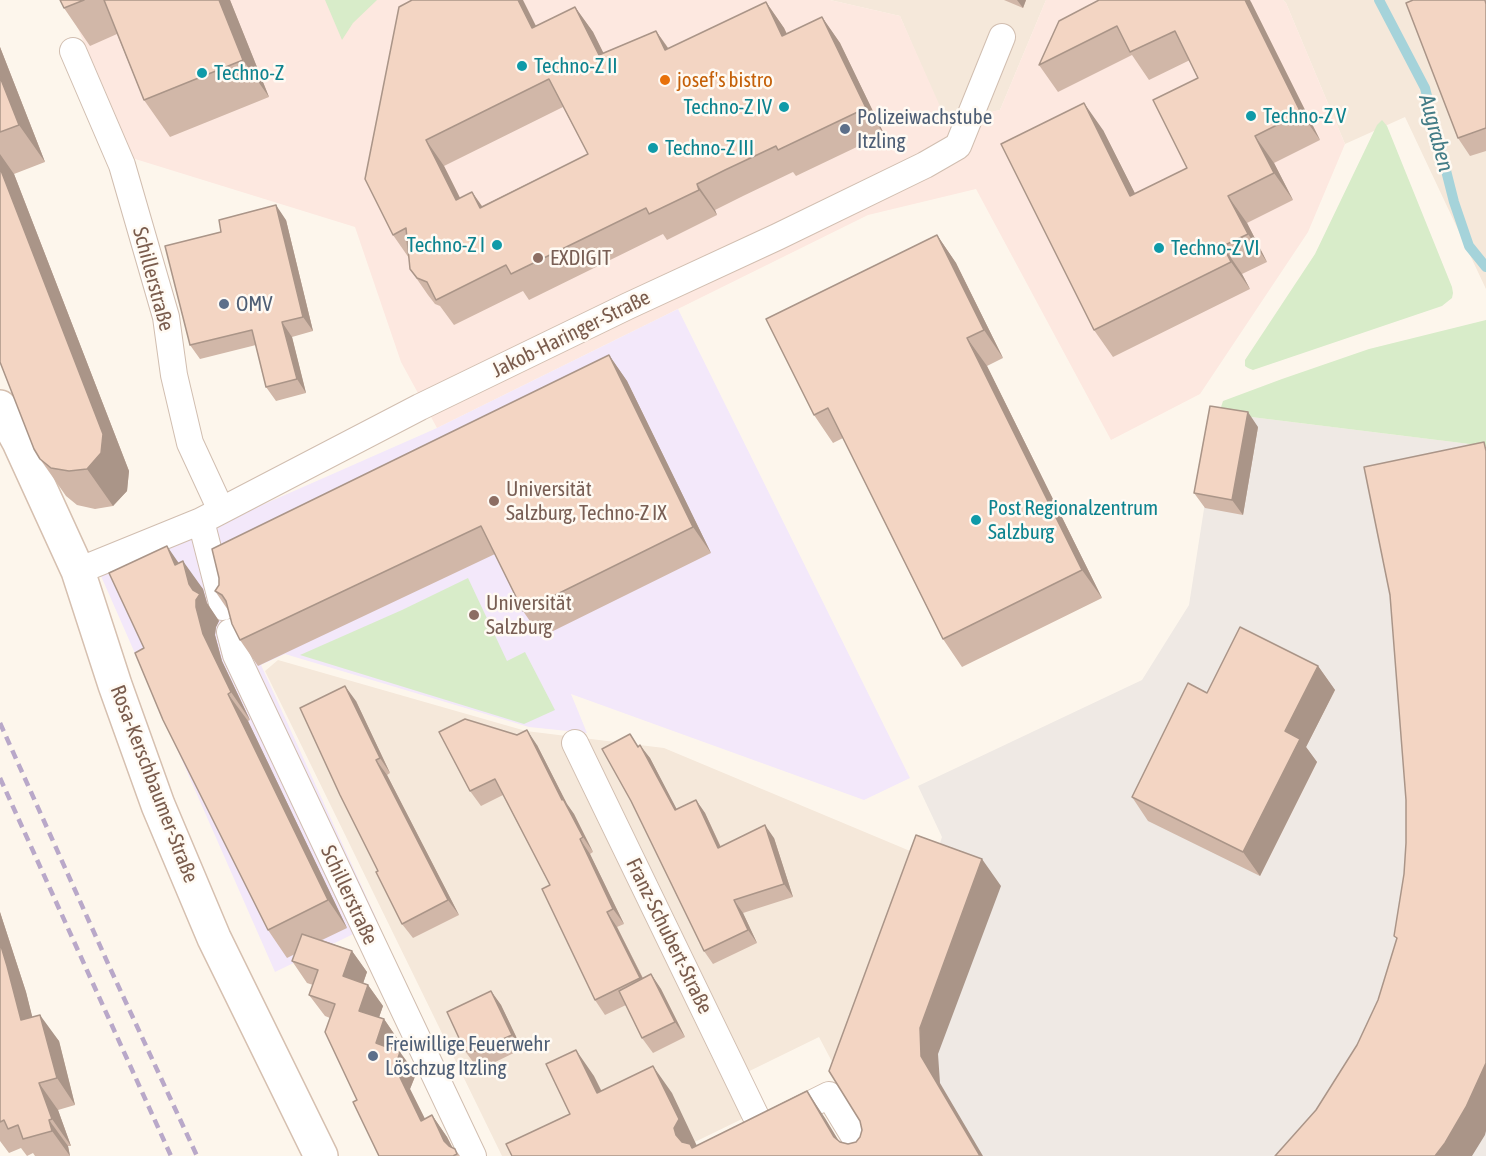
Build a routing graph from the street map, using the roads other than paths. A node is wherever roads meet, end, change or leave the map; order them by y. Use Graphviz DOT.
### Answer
graph roads {
  1 [pos="1002,37"];
  2 [pos="73,51"];
  3 [pos="0,407"];
  4 [pos="211,516"];
  5 [pos="78,571"];
  6 [pos="223,607"];
  7 [pos="230,632"];
  8 [pos="575,743"];
  9 [pos="321,1156"];
  10 [pos="473,1156"];
  11 [pos="866,1156"];
  1 -- 4 [label="street, Jakob-Haringer-Straße"];
  2 -- 4 [label="street, Schillerstraße"];
  3 -- 5 [label="main road, Rosa-Kerschbaumer-Straße"];
  4 -- 5 [label="street, Jakob-Haringer-Straße"];
  4 -- 6 [label="street, Schillerstraße"];
  5 -- 9 [label="main road, Rosa-Kerschbaumer-Straße"];
  7 -- 10 [label="street, Schillerstraße"];
  8 -- 11 [label="street, Franz-Schubert-Straße"];
}
